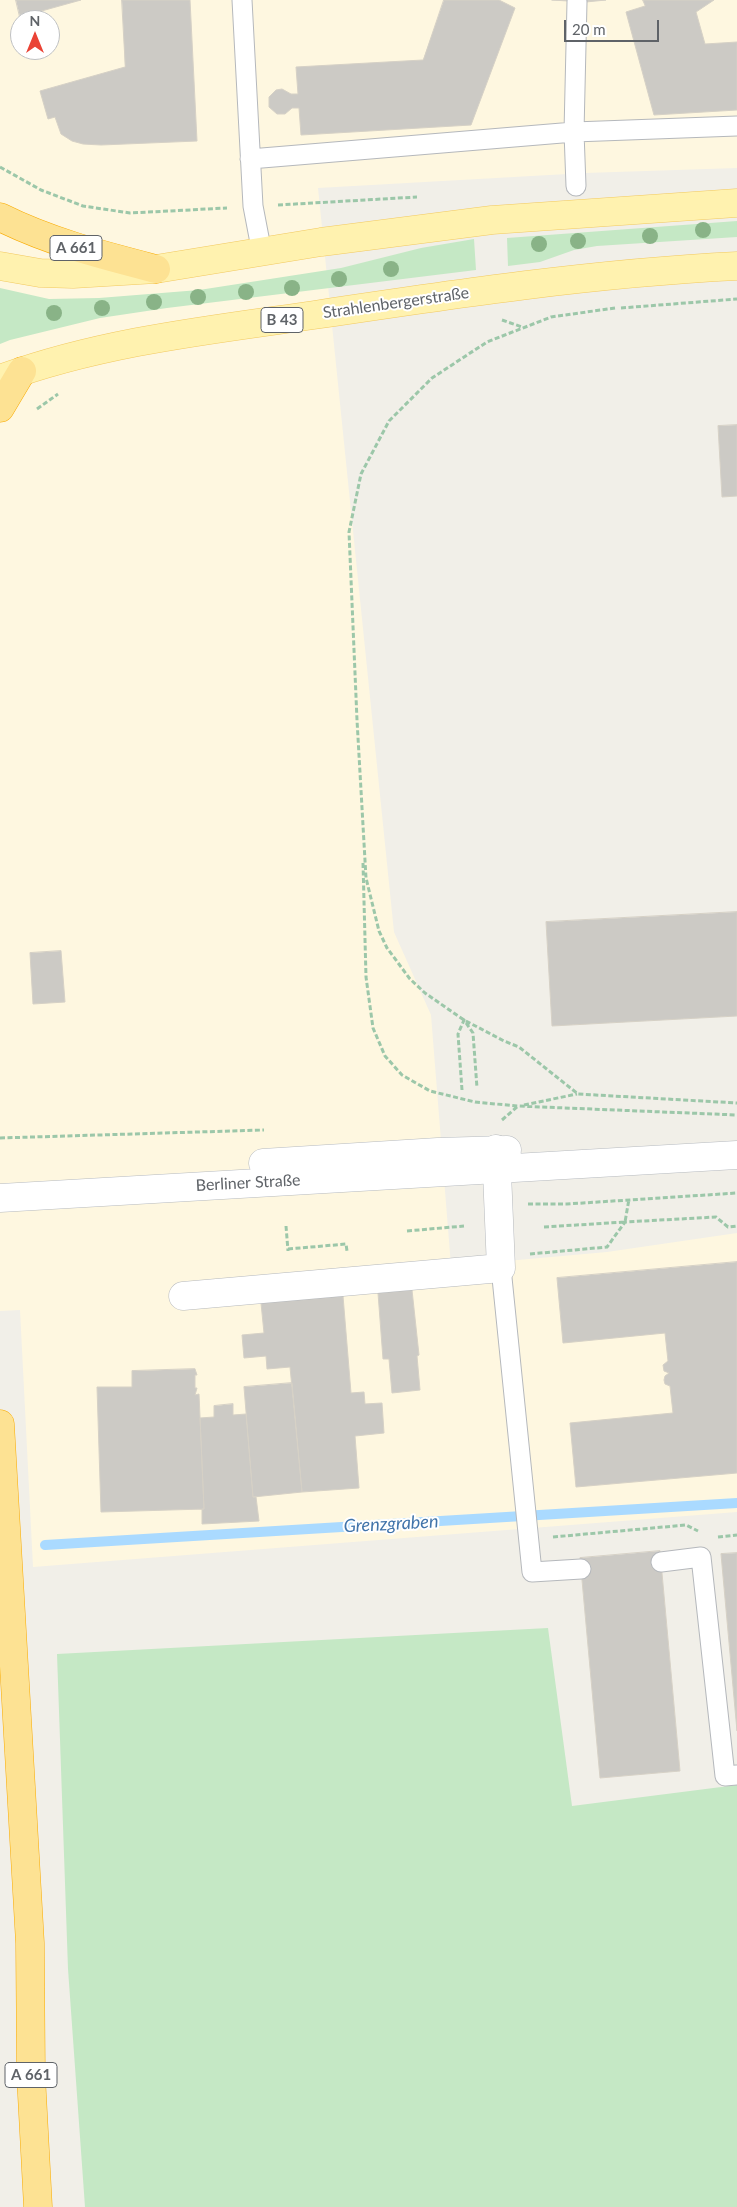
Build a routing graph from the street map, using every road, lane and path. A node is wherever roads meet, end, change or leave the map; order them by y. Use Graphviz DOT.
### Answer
graph roads {
  1 [pos="242,0"];
  2 [pos="577,2"];
  3 [pos="737,126"];
  4 [pos="574,132"];
  5 [pos="250,159"];
  6 [pos="0,167"];
  7 [pos="576,186"];
  8 [pos="421,197"];
  9 [pos="737,203"];
  10 [pos="254,206"];
  11 [pos="0,218"];
  12 [pos="262,253"];
  13 [pos="0,266"];
  14 [pos="737,266"];
  15 [pos="156,269"];
  16 [pos="737,299"];
  17 [pos="501,320"];
  18 [pos="523,328"];
  19 [pos="11,375"];
  20 [pos="64,392"];
  21 [pos="0,408"];
  22 [pos="32,415"];
  23 [pos="363,840"];
  24 [pos="464,1020"];
  25 [pos="477,1088"];
  26 [pos="462,1090"];
  27 [pos="578,1094"];
  28 [pos="737,1103"];
  29 [pos="517,1106"];
  30 [pos="737,1115"];
  31 [pos="501,1121"];
  32 [pos="272,1130"];
  33 [pos="0,1138"];
  34 [pos="737,1155"];
  35 [pos="496,1159"];
  36 [pos="0,1181"];
  37 [pos="737,1193"];
  38 [pos="0,1198"];
  39 [pos="629,1199"];
  40 [pos="500,1204"];
  41 [pos="626,1222"];
  42 [pos="286,1226"];
  43 [pos="464,1226"];
  44 [pos="737,1226"];
  45 [pos="544,1227"];
  46 [pos="407,1231"];
  47 [pos="320,1247"];
  48 [pos="288,1249"];
  49 [pos="288,1259"];
  50 [pos="501,1262"];
  51 [pos="183,1296"];
  52 [pos="0,1424"];
  53 [pos="1,1459"];
  54 [pos="704,1533"];
  55 [pos="527,1535"];
  56 [pos="737,1535"];
  57 [pos="712,1537"];
  58 [pos="661,1562"];
  59 [pos="581,1569"];
  60 [pos="737,1775"];
  61 [pos="38,2207"];
  1 -- 5 [label="lane"];
  2 -- 4 [label="lane"];
  3 -- 4 [label="lane"];
  4 -- 5 [label="lane"];
  4 -- 7 [label="lane"];
  5 -- 10 [label="lane"];
  6 -- 10 [label="path"];
  8 -- 10 [label="path"];
  9 -- 12 [label="main road"];
  10 -- 12 [label="lane"];
  11 -- 15 [label="highway, A 661"];
  12 -- 15 [label="main road"];
  13 -- 15 [label="main road"];
  14 -- 19 [label="main road, Strahlenbergerstraße / B 43"];
  16 -- 18 [label="path"];
  17 -- 18 [label="path"];
  18 -- 23 [label="path"];
  19 -- 21 [label="highway"];
  20 -- 22 [label="path"];
  23 -- 24 [label="path"];
  23 -- 29 [label="path"];
  24 -- 25 [label="path"];
  24 -- 26 [label="path"];
  24 -- 27 [label="path"];
  27 -- 28 [label="path"];
  27 -- 29 [label="path"];
  29 -- 30 [label="path"];
  29 -- 31 [label="path"];
  32 -- 33 [label="path"];
  34 -- 35 [label="main road, Berliner Straße"];
  35 -- 36 [label="main road, Berliner Straße"];
  35 -- 38 [label="main road, Berliner Straße"];
  35 -- 40 [label="main road"];
  37 -- 39 [label="path"];
  39 -- 40 [label="path"];
  39 -- 41 [label="path"];
  40 -- 50 [label="main road"];
  41 -- 44 [label="path"];
  41 -- 45 [label="path"];
  41 -- 50 [label="path"];
  42 -- 48 [label="path"];
  43 -- 46 [label="path"];
  47 -- 48 [label="path"];
  48 -- 49 [label="path"];
  50 -- 51 [label="main road"];
  50 -- 55 [label="lane"];
  52 -- 53 [label="highway, A 661"];
  53 -- 61 [label="highway, A 661"];
  54 -- 55 [label="path"];
  55 -- 59 [label="lane"];
  56 -- 57 [label="path"];
  58 -- 60 [label="lane"];
}
